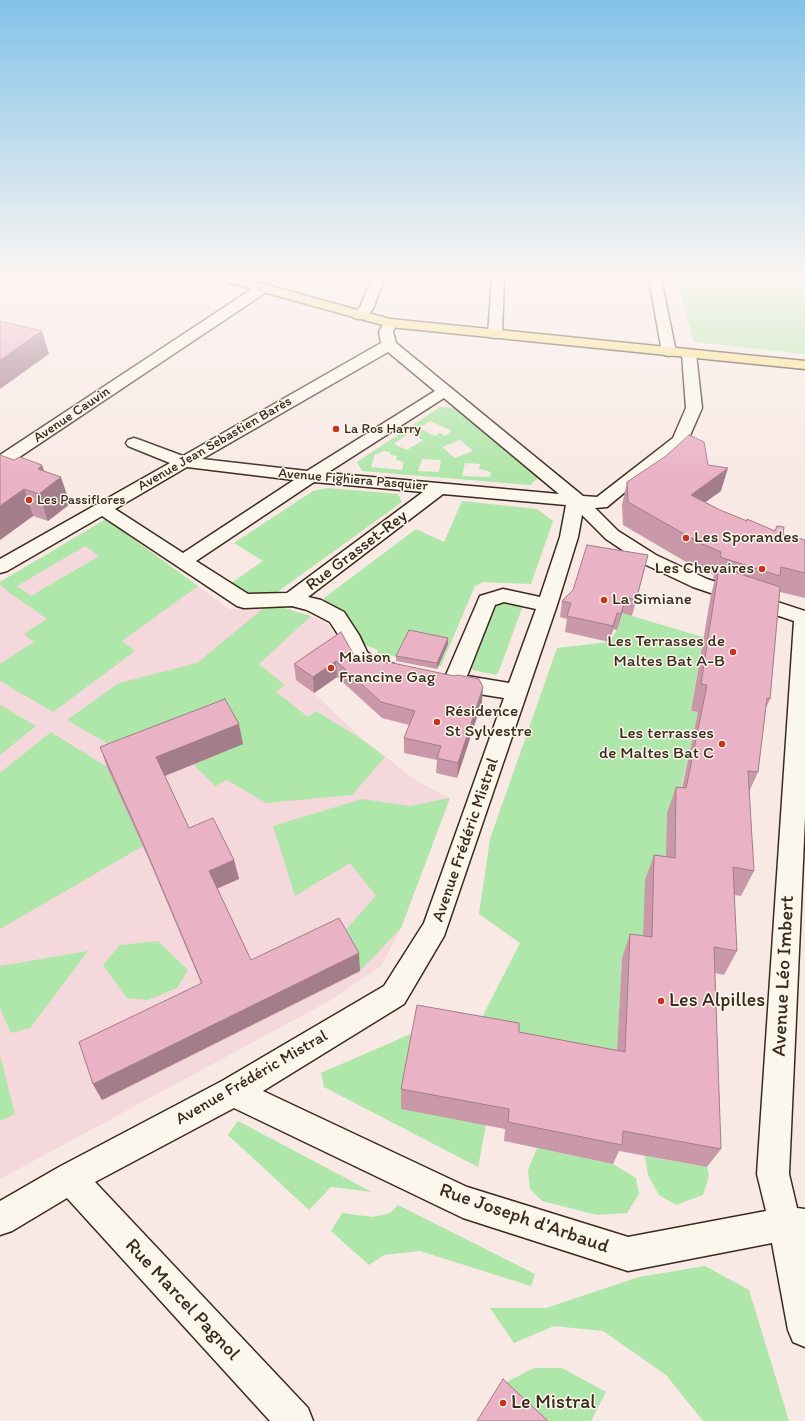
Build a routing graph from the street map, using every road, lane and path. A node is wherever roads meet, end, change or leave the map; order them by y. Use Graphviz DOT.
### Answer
graph roads {
  1 [pos="177,345"];
  2 [pos="389,345"];
  3 [pos="604,345"];
  4 [pos="668,345"];
  5 [pos="669,352"];
  6 [pos="689,354"];
  7 [pos="805,365"];
  8 [pos="444,392"];
  9 [pos="134,443"];
  10 [pos="0,462"];
  11 [pos="184,462"];
  12 [pos="311,477"];
  13 [pos="440,488"];
  14 [pos="576,499"];
  15 [pos="103,509"];
  16 [pos="183,561"];
  17 [pos="0,568"];
  18 [pos="292,599"];
  19 [pos="547,605"];
  20 [pos="805,618"];
  21 [pos="407,673"];
  22 [pos="518,692"];
  23 [pos="233,1092"];
  24 [pos="70,1178"];
  25 [pos="0,1219"];
  26 [pos="795,1224"];
  27 [pos="805,1330"];
  28 [pos="295,1421"];
  1 -- 10 [label="street, Avenue Cauvin"];
  2 -- 8 [label="street"];
  2 -- 11 [label="street, Avenue Jean Sebastien Barès"];
  3 -- 5 [label="main road"];
  4 -- 5 [label="street"];
  5 -- 6 [label="main road"];
  6 -- 7 [label="main road"];
  6 -- 14 [label="street, Avenue Fighiera Pasquier"];
  8 -- 12 [label="street"];
  8 -- 14 [label="street"];
  9 -- 11 [label="street, Avenue Fighiera Pasquier"];
  11 -- 12 [label="street, Avenue Fighiera Pasquier"];
  11 -- 15 [label="street, Avenue Jean Sebastien Barès"];
  12 -- 13 [label="street, Avenue Fighiera Pasquier"];
  12 -- 16 [label="street"];
  13 -- 14 [label="street, Avenue Fighiera Pasquier"];
  13 -- 18 [label="street, Rue Grasset-Rey"];
  14 -- 19 [label="street, Avenue Frédéric Mistral"];
  14 -- 20 [label="street"];
  15 -- 16 [label="street"];
  15 -- 17 [label="street, Avenue Jean Sebastien Barès"];
  16 -- 18 [label="street"];
  18 -- 21 [label="street"];
  19 -- 22 [label="street, Avenue Frédéric Mistral"];
  19 -- 22 [label="street"];
  20 -- 26 [label="street, Avenue Léo Imbert"];
  22 -- 23 [label="street, Avenue Frédéric Mistral"];
  23 -- 24 [label="street, Avenue Frédéric Mistral"];
  23 -- 26 [label="street, Rue Joseph d'Arbaud"];
  24 -- 25 [label="street, Avenue Frédéric Mistral"];
  24 -- 28 [label="street, Rue Marcel Pagnol"];
  26 -- 27 [label="street, Avenue Léo Imbert"];
}
